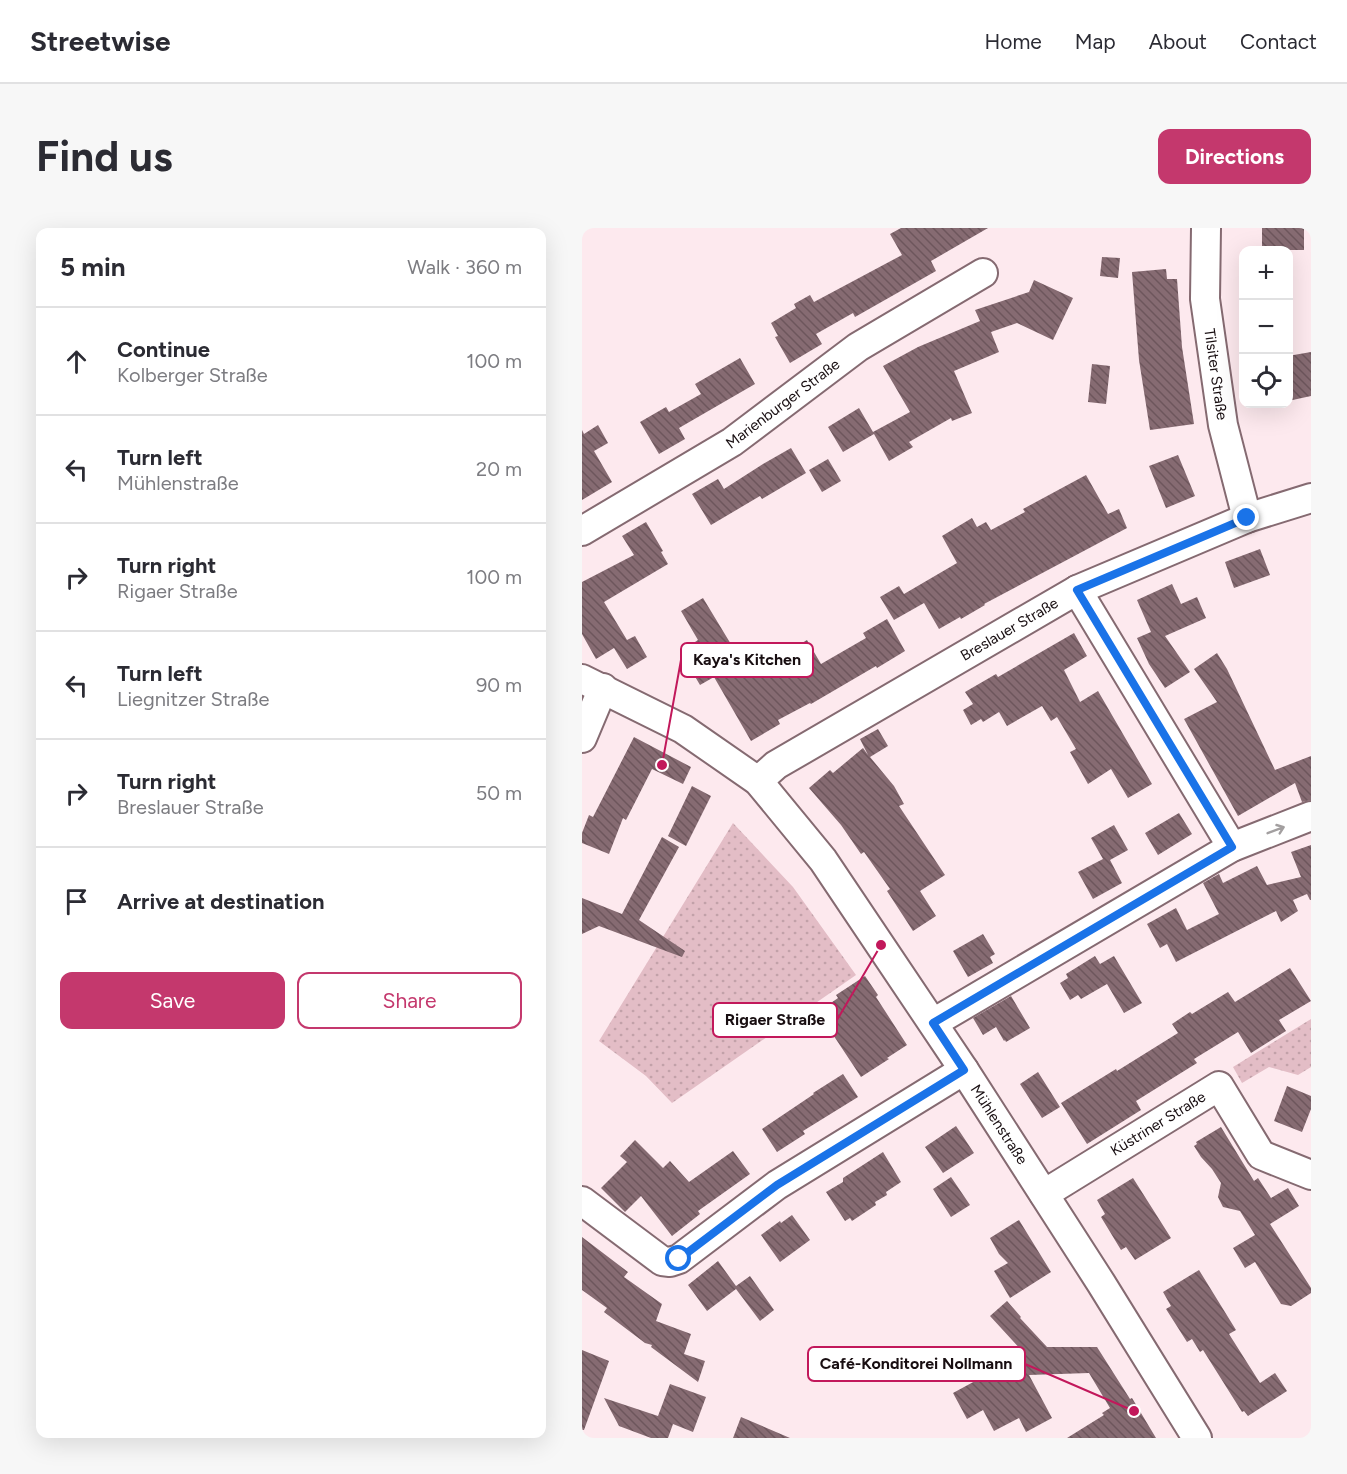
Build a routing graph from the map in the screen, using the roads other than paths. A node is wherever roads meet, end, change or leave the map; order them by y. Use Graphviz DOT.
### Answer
graph roads {
  1 [pos="1206,228"];
  2 [pos="983,273"];
  3 [pos="1311,498"];
  4 [pos="1247,518"];
  5 [pos="582,531"];
  6 [pos="1077,590"];
  7 [pos="592,684"];
  8 [pos="582,738"];
  9 [pos="758,781"];
  10 [pos="1311,816"];
  11 [pos="1232,847"];
  12 [pos="933,1023"];
  13 [pos="964,1070"];
  14 [pos="1311,1175"];
  15 [pos="1044,1194"];
  16 [pos="582,1201"];
  17 [pos="1197,1438"];
  1 -- 4 [label="street, Tilsiter Straße"];
  2 -- 5 [label="street, Marienburger Straße"];
  3 -- 4 [label="street, Breslauer Straße"];
  4 -- 6 [label="street, Breslauer Straße"];
  6 -- 9 [label="street, Breslauer Straße"];
  6 -- 11 [label="street"];
  7 -- 8 [label="street"];
  7 -- 9 [label="street, Mühlenstraße"];
  9 -- 12 [label="street, Mühlenstraße"];
  11 -- 10 [label="street, one-way"];
  11 -- 12 [label="street"];
  12 -- 13 [label="street, Mühlenstraße"];
  13 -- 15 [label="street, Mühlenstraße"];
  13 -- 16 [label="street"];
  14 -- 15 [label="street, Küstriner Straße"];
  15 -- 17 [label="street, Mühlenstraße"];
}
